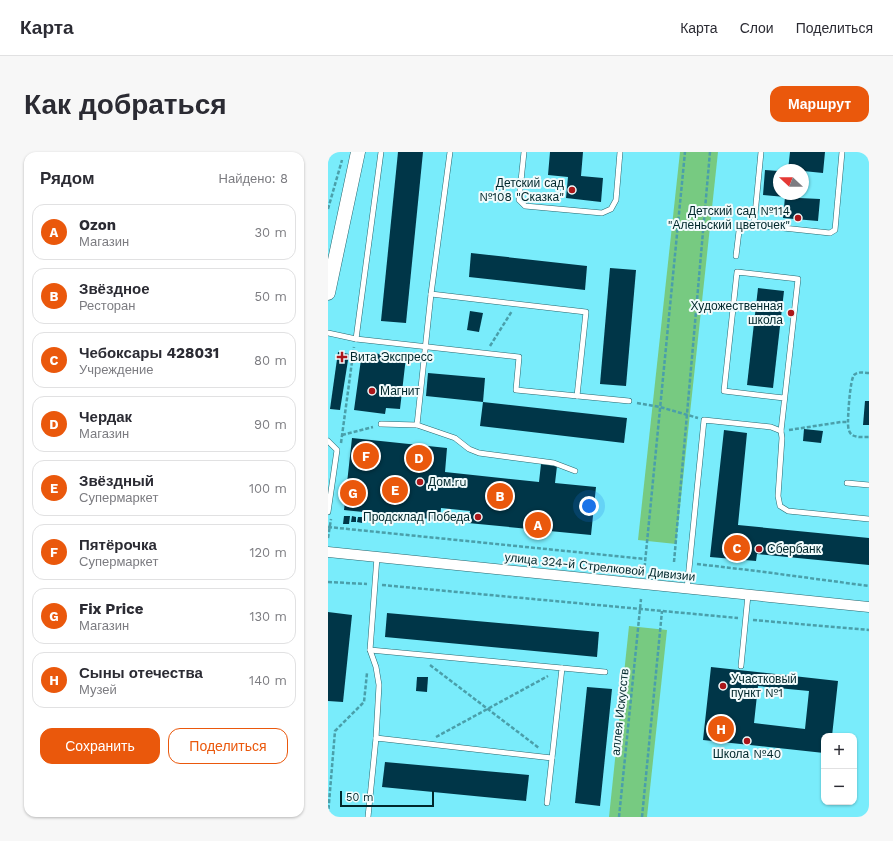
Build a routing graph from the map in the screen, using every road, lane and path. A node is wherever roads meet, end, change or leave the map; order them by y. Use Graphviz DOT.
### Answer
graph roads {
  1 [pos="358,152"];
  2 [pos="381,152"];
  3 [pos="450,152"];
  4 [pos="524,152"];
  5 [pos="620,152"];
  6 [pos="686,152"];
  7 [pos="710,152"];
  8 [pos="761,152"];
  9 [pos="842,152"];
  10 [pos="342,159"];
  11 [pos="328,209"];
  12 [pos="754,225"];
  13 [pos="736,256"];
  14 [pos="328,293"];
  15 [pos="431,294"];
  16 [pos="516,304"];
  17 [pos="328,333"];
  18 [pos="356,338"];
  19 [pos="424,346"];
  20 [pos="485,353"];
  21 [pos="869,373"];
  22 [pos="577,396"];
  23 [pos="784,398"];
  24 [pos="629,401"];
  25 [pos="660,407"];
  26 [pos="687,415"];
  27 [pos="704,420"];
  28 [pos="848,422"];
  29 [pos="381,424"];
  30 [pos="417,425"];
  31 [pos="781,431"];
  32 [pos="342,435"];
  33 [pos="869,438"];
  34 [pos="328,441"];
  35 [pos="341,443"];
  36 [pos="575,471"];
  37 [pos="847,483"];
  38 [pos="869,485"];
  39 [pos="330,512"];
  40 [pos="869,519"];
  41 [pos="329,527"];
  42 [pos="328,538"];
  43 [pos="328,552"];
  44 [pos="377,558"];
  45 [pos="645,559"];
  46 [pos="674,562"];
  47 [pos="689,563"];
  48 [pos="643,576"];
  49 [pos="328,582"];
  50 [pos="375,584"];
  51 [pos="869,586"];
  52 [pos="687,589"];
  53 [pos="748,595"];
  54 [pos="641,599"];
  55 [pos="869,607"];
  56 [pos="640,609"];
  57 [pos="662,611"];
  58 [pos="746,619"];
  59 [pos="869,630"];
  60 [pos="370,650"];
  61 [pos="417,655"];
  62 [pos="741,666"];
  63 [pos="562,668"];
  64 [pos="368,672"];
  65 [pos="605,672"];
  66 [pos="488,708"];
  67 [pos="376,738"];
  68 [pos="424,743"];
  69 [pos="552,758"];
  70 [pos="547,803"];
  71 [pos="328,815"];
  72 [pos="368,817"];
  73 [pos="619,817"];
  74 [pos="642,817"];
  1 -- 14 [label="main road"];
  2 -- 18 [label="lane"];
  3 -- 15 [label="lane"];
  4 -- 5 [label="lane"];
  6 -- 25 [label="path"];
  7 -- 26 [label="path"];
  8 -- 12 [label="lane"];
  9 -- 12 [label="lane"];
  10 -- 11 [label="path"];
  12 -- 13 [label="lane"];
  15 -- 16 [label="lane"];
  15 -- 19 [label="lane"];
  16 -- 20 [label="path"];
  16 -- 22 [label="lane"];
  17 -- 18 [label="lane"];
  18 -- 19 [label="lane"];
  18 -- 32 [label="path"];
  19 -- 20 [label="lane"];
  19 -- 30 [label="lane"];
  20 -- 22 [label="lane"];
  21 -- 28 [label="path"];
  22 -- 24 [label="lane"];
  23 -- 23 [label="lane"];
  23 -- 31 [label="lane"];
  24 -- 25 [label="path"];
  25 -- 26 [label="path"];
  25 -- 45 [label="path"];
  26 -- 27 [label="path"];
  26 -- 46 [label="path"];
  27 -- 31 [label="lane"];
  27 -- 47 [label="lane"];
  28 -- 31 [label="path"];
  28 -- 33 [label="path"];
  29 -- 30 [label="lane"];
  29 -- 32 [label="path"];
  30 -- 36 [label="lane"];
  31 -- 40 [label="lane"];
  32 -- 35 [label="path"];
  34 -- 39 [label="lane"];
  37 -- 38 [label="lane"];
  39 -- 41 [label="path"];
  41 -- 42 [label="path"];
  41 -- 45 [label="path"];
  43 -- 44 [label="street, улица 324-й Стрелковой Дивизии"];
  44 -- 50 [label="lane"];
  44 -- 52 [label="street, улица 324-й Стрелковой Дивизии"];
  45 -- 48 [label="path"];
  47 -- 51 [label="path"];
  47 -- 52 [label="lane"];
  49 -- 50 [label="path"];
  50 -- 56 [label="path"];
  50 -- 60 [label="lane"];
  52 -- 53 [label="street, улица 324-й Стрелковой Дивизии"];
  53 -- 55 [label="street, улица 324-й Стрелковой Дивизии"];
  53 -- 58 [label="lane"];
  54 -- 56 [label="path, аллея Искусств"];
  56 -- 57 [label="path"];
  56 -- 73 [label="path, аллея Искусств"];
  57 -- 58 [label="path"];
  57 -- 74 [label="path"];
  58 -- 59 [label="path"];
  58 -- 62 [label="lane"];
  60 -- 61 [label="lane"];
  60 -- 67 [label="lane"];
  61 -- 63 [label="lane"];
  61 -- 66 [label="path"];
  63 -- 65 [label="lane"];
  63 -- 66 [label="path"];
  63 -- 69 [label="lane"];
  64 -- 71 [label="path"];
  66 -- 68 [label="path"];
  66 -- 69 [label="path"];
  67 -- 68 [label="lane"];
  67 -- 72 [label="lane"];
  68 -- 69 [label="lane"];
  69 -- 70 [label="lane"];
}
